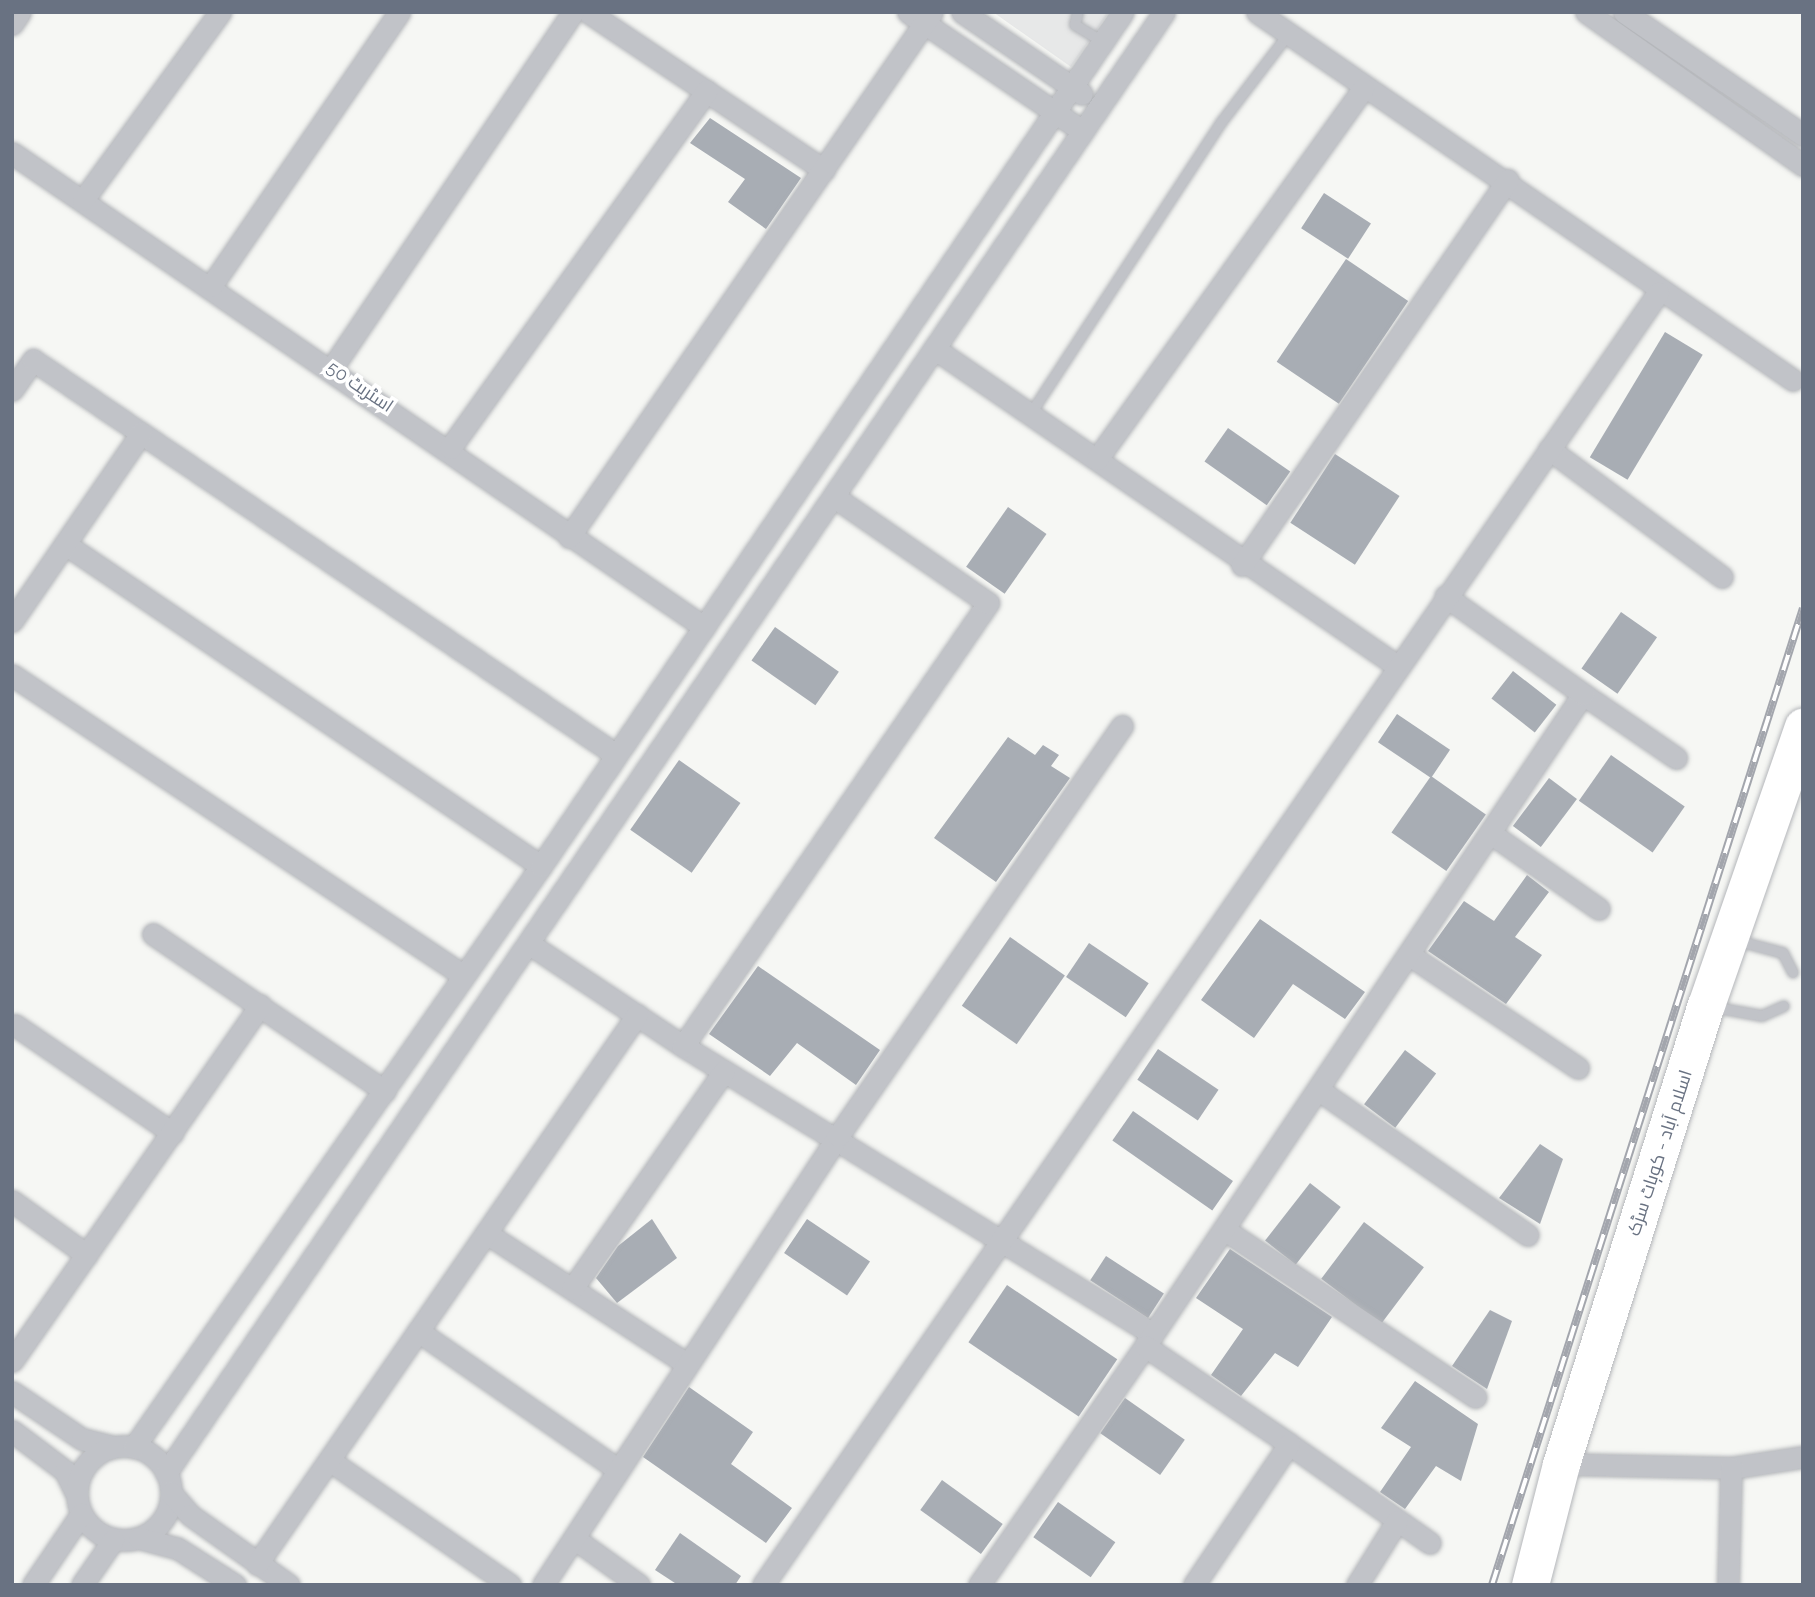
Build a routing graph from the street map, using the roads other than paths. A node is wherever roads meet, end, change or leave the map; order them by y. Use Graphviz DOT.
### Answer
graph roads {
  1 [pos="20,12"];
  2 [pos="220,12"];
  3 [pos="399,12"];
  4 [pos="573,12"];
  5 [pos="588,12"];
  6 [pos="962,12"];
  7 [pos="1079,12"];
  8 [pos="1123,12"];
  9 [pos="1164,12"];
  10 [pos="1257,12"];
  11 [pos="1586,12"];
  12 [pos="1624,12"];
  13 [pos="921,16"];
  14 [pos="12,24"];
  15 [pos="1288,35"];
  16 [pos="1102,41"];
  17 [pos="1072,87"];
  18 [pos="1363,89"];
  19 [pos="707,91"];
  20 [pos="1097,105"];
  21 [pos="1054,110"];
  22 [pos="1081,130"];
  23 [pos="1803,135"];
  24 [pos="12,153"];
  25 [pos="1803,165"];
  26 [pos="824,170"];
  27 [pos="1507,180"];
  28 [pos="83,200"];
  29 [pos="211,286"];
  30 [pos="1658,293"];
  31 [pos="938,351"];
  32 [pos="332,368"];
  33 [pos="1793,380"];
  34 [pos="12,390"];
  35 [pos="1030,415"];
  36 [pos="141,433"];
  37 [pos="450,448"];
  38 [pos="1549,449"];
  39 [pos="1097,459"];
  40 [pos="836,498"];
  41 [pos="569,537"];
  42 [pos="65,544"];
  43 [pos="1242,565"];
  44 [pos="1722,578"];
  45 [pos="1445,596"];
  46 [pos="12,621"];
  47 [pos="704,627"];
  48 [pos="1396,665"];
  49 [pos="12,675"];
  50 [pos="1583,694"];
  51 [pos="655,696"];
  52 [pos="686,717"];
  53 [pos="1122,726"];
  54 [pos="1803,726"];
  55 [pos="615,754"];
  56 [pos="1676,758"];
  57 [pos="1493,835"];
  58 [pos="541,866"];
  59 [pos="1599,909"];
  60 [pos="153,934"];
  61 [pos="1728,938"];
  62 [pos="531,945"];
  63 [pos="1411,956"];
  64 [pos="1793,973"];
  65 [pos="463,975"];
  66 [pos="260,1005"];
  67 [pos="1706,1005"];
  68 [pos="1784,1006"];
  69 [pos="637,1015"];
  70 [pos="15,1025"];
  71 [pos="683,1046"];
  72 [pos="1578,1068"];
  73 [pos="724,1071"];
  74 [pos="1319,1090"];
  75 [pos="385,1091"];
  76 [pos="173,1133"];
  77 [pos="838,1136"];
  78 [pos="12,1201"];
  79 [pos="1225,1230"];
  80 [pos="486,1233"];
  81 [pos="1528,1235"];
  82 [pos="1000,1238"];
  83 [pos="87,1255"];
  84 [pos="572,1289"];
  85 [pos="418,1331"];
  86 [pos="1149,1340"];
  87 [pos="12,1361"];
  88 [pos="688,1364"];
  89 [pos="12,1392"];
  90 [pos="1475,1397"];
  91 [pos="12,1431"];
  92 [pos="1289,1444"];
  93 [pos="123,1447"];
  94 [pos="1803,1457"];
  95 [pos="329,1460"];
  96 [pos="1561,1464"];
  97 [pos="1731,1468"];
  98 [pos="617,1469"];
  99 [pos="169,1483"];
  100 [pos="78,1504"];
  101 [pos="1398,1521"];
  102 [pos="139,1538"];
  103 [pos="575,1539"];
  104 [pos="113,1540"];
  105 [pos="1430,1543"];
  106 [pos="257,1564"];
  107 [pos="33,1585"];
  108 [pos="82,1585"];
  109 [pos="235,1585"];
  110 [pos="289,1585"];
  111 [pos="510,1585"];
  112 [pos="543,1585"];
  113 [pos="639,1585"];
  114 [pos="763,1585"];
  115 [pos="979,1585"];
  116 [pos="1194,1585"];
  117 [pos="1357,1585"];
  118 [pos="1530,1585"];
  119 [pos="1728,1585"];
  1 -- 14 [label="street"];
  2 -- 28 [label="street"];
  3 -- 29 [label="street"];
  4 -- 32 [label="street"];
  5 -- 19 [label="street"];
  6 -- 17 [label="street"];
  7 -- 16 [label="lane"];
  8 -- 16 [label="street"];
  9 -- 20 [label="street"];
  10 -- 15 [label="street"];
  11 -- 25 [label="street"];
  12 -- 23 [label="street"];
  13 -- 21 [label="street"];
  13 -- 26 [label="street"];
  15 -- 18 [label="street"];
  15 -- 35 [label="lane"];
  16 -- 17 [label="street"];
  17 -- 20 [label="street"];
  17 -- 21 [label="street"];
  18 -- 27 [label="street"];
  18 -- 39 [label="street"];
  19 -- 26 [label="street"];
  19 -- 37 [label="street"];
  20 -- 22 [label="street"];
  21 -- 22 [label="street"];
  21 -- 47 [label="street"];
  22 -- 31 [label="street"];
  24 -- 28 [label="street, اسٹریٹ 50"];
  26 -- 41 [label="street"];
  27 -- 30 [label="street"];
  27 -- 43 [label="street"];
  28 -- 29 [label="street, اسٹریٹ 50"];
  29 -- 32 [label="street, اسٹریٹ 50"];
  30 -- 33 [label="street"];
  30 -- 38 [label="street"];
  31 -- 35 [label="street"];
  31 -- 40 [label="street"];
  32 -- 37 [label="street, اسٹریٹ 50"];
  34 -- 36 [label="street"];
  35 -- 39 [label="street"];
  36 -- 42 [label="street"];
  36 -- 55 [label="street"];
  37 -- 41 [label="street, اسٹریٹ 50"];
  38 -- 44 [label="street"];
  38 -- 45 [label="street"];
  39 -- 43 [label="street"];
  40 -- 52 [label="street"];
  40 -- 71 [label="street"];
  41 -- 47 [label="street, اسٹریٹ 50"];
  42 -- 46 [label="street"];
  42 -- 58 [label="street"];
  43 -- 48 [label="street"];
  45 -- 48 [label="street"];
  45 -- 50 [label="street"];
  47 -- 51 [label="street"];
  48 -- 82 [label="street"];
  49 -- 65 [label="street"];
  50 -- 56 [label="street"];
  50 -- 57 [label="street"];
  51 -- 52 [label="street"];
  51 -- 55 [label="street"];
  52 -- 62 [label="street"];
  53 -- 77 [label="street"];
  54 -- 61 [label="highway, اسلام آباد - کوہاٹ سڑک"];
  55 -- 58 [label="street"];
  57 -- 59 [label="street"];
  57 -- 63 [label="street"];
  58 -- 65 [label="street"];
  60 -- 66 [label="street"];
  61 -- 64 [label="lane"];
  61 -- 67 [label="highway, اسلام آباد - کوہاٹ سڑک"];
  62 -- 69 [label="street"];
  62 -- 99 [label="street"];
  63 -- 72 [label="street"];
  63 -- 74 [label="street"];
  65 -- 75 [label="street"];
  66 -- 75 [label="street"];
  66 -- 76 [label="street"];
  67 -- 68 [label="lane"];
  67 -- 96 [label="highway, اسلام آباد - کوہاٹ سڑک"];
  69 -- 71 [label="street"];
  69 -- 80 [label="street"];
  70 -- 76 [label="street"];
  71 -- 73 [label="street"];
  73 -- 77 [label="street"];
  73 -- 84 [label="street"];
  74 -- 79 [label="street"];
  74 -- 81 [label="street"];
  75 -- 93 [label="street"];
  76 -- 83 [label="street"];
  77 -- 82 [label="street"];
  77 -- 88 [label="street"];
  78 -- 83 [label="street"];
  79 -- 86 [label="street"];
  79 -- 90 [label="street"];
  80 -- 84 [label="street"];
  80 -- 85 [label="street"];
  82 -- 86 [label="street"];
  82 -- 114 [label="street"];
  83 -- 87 [label="street"];
  84 -- 88 [label="street"];
  85 -- 95 [label="street"];
  85 -- 98 [label="street"];
  86 -- 92 [label="street"];
  86 -- 115 [label="street"];
  88 -- 98 [label="street"];
  89 -- 93 [label="street"];
  91 -- 100 [label="street"];
  92 -- 101 [label="street"];
  92 -- 116 [label="street"];
  93 -- 99 [label="street"];
  93 -- 100 [label="street"];
  94 -- 97 [label="street"];
  95 -- 106 [label="street"];
  95 -- 111 [label="street"];
  96 -- 97 [label="street"];
  96 -- 118 [label="highway, اسلام آباد - کوہاٹ سڑک"];
  97 -- 119 [label="street"];
  98 -- 103 [label="street"];
  99 -- 102 [label="street"];
  99 -- 106 [label="street"];
  100 -- 104 [label="street"];
  100 -- 107 [label="street"];
  101 -- 105 [label="street"];
  101 -- 117 [label="street"];
  102 -- 104 [label="street"];
  102 -- 109 [label="street"];
  103 -- 112 [label="street"];
  103 -- 113 [label="street"];
  104 -- 108 [label="street"];
  106 -- 110 [label="street"];
}
